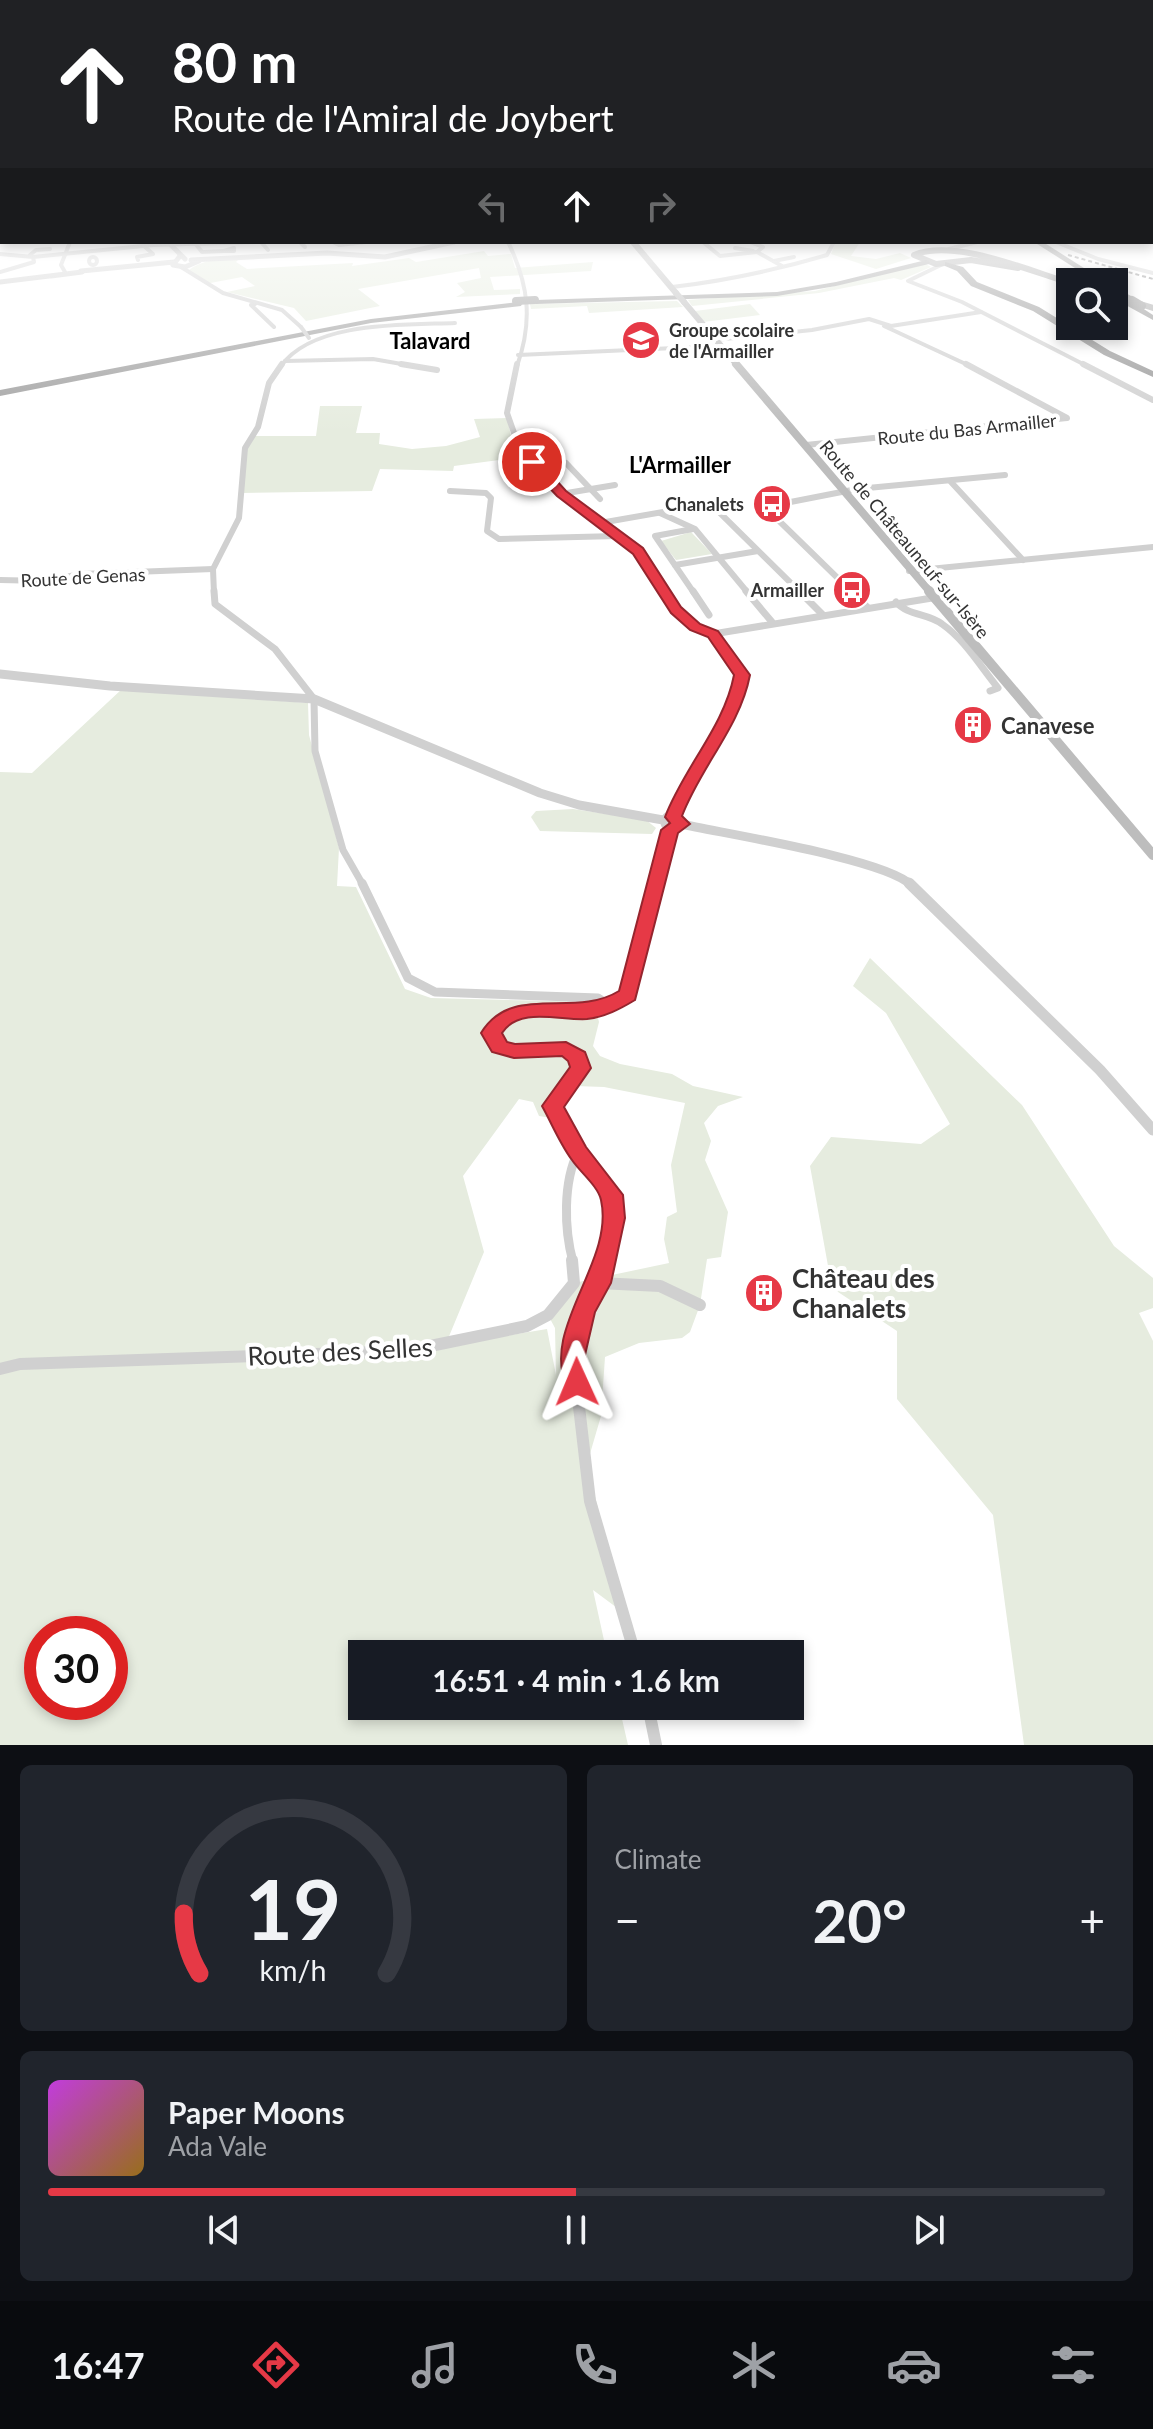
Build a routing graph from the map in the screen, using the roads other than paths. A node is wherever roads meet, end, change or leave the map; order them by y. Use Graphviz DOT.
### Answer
graph roads {
  1 [pos="98,269"];
  2 [pos="189,269"];
  3 [pos="516,269"];
  4 [pos="656,269"];
  5 [pos="772,269"];
  6 [pos="868,269"];
  7 [pos="909,269"];
  8 [pos="925,269"];
  9 [pos="960,269"];
  10 [pos="970,269"];
  11 [pos="1023,269"];
  12 [pos="81,271"];
  13 [pos="65,272"];
  14 [pos="51,275"];
  15 [pos="1056,279"];
  16 [pos="0,281"];
  17 [pos="674,290"];
  18 [pos="1128,300"];
  19 [pos="536,301"];
  20 [pos="1128,301"];
  21 [pos="260,302"];
  22 [pos="981,312"];
  23 [pos="1153,313"];
  24 [pos="1056,316"];
  25 [pos="455,323"];
  26 [pos="884,326"];
  27 [pos="274,327"];
  28 [pos="309,340"];
  29 [pos="1095,340"];
  30 [pos="717,343"];
  31 [pos="518,355"];
  32 [pos="284,361"];
  33 [pos="437,370"];
  34 [pos="1153,372"];
  35 [pos="0,391"];
  36 [pos="1153,400"];
  37 [pos="806,445"];
  38 [pos="549,446"];
  39 [pos="521,450"];
  40 [pos="566,463"];
  41 [pos="1005,475"];
  42 [pos="948,480"];
  43 [pos="615,485"];
  44 [pos="588,489"];
  45 [pos="450,491"];
  46 [pos="843,491"];
  47 [pos="561,494"];
  48 [pos="600,499"];
  49 [pos="660,513"];
  50 [pos="600,523"];
  51 [pos="695,529"];
  52 [pos="618,536"];
  53 [pos="1153,547"];
  54 [pos="758,551"];
  55 [pos="719,557"];
  56 [pos="1023,560"];
  57 [pos="675,565"];
  58 [pos="213,569"];
  59 [pos="909,571"];
  60 [pos="0,580"];
  61 [pos="932,598"];
  62 [pos="896,602"];
  63 [pos="867,607"];
  64 [pos="822,614"];
  65 [pos="709,615"];
  66 [pos="772,622"];
  67 [pos="713,634"];
  68 [pos="0,674"];
  69 [pos="990,691"];
  70 [pos="314,699"];
  71 [pos="672,822"];
  72 [pos="1153,855"];
  73 [pos="610,1006"];
  74 [pos="1153,1130"];
  75 [pos="578,1152"];
  76 [pos="599,1283"];
  77 [pos="700,1305"];
  78 [pos="0,1369"];
  79 [pos="631,1640"];
  80 [pos="651,1720"];
  81 [pos="656,1745"];
  1 -- 12 [label="street"];
  2 -- 21 [label="street"];
  3 -- 31 [label="street"];
  4 -- 17 [label="main road, Route de Châteauneuf-sur-Isère"];
  5 -- 17 [label="street"];
  6 -- 19 [label="highway"];
  7 -- 19 [label="highway"];
  8 -- 22 [label="street"];
  9 -- 34 [label="highway"];
  10 -- 24 [label="highway"];
  11 -- 15 [label="main road"];
  12 -- 13 [label="street"];
  12 -- 14 [label="street"];
  13 -- 14 [label="street"];
  14 -- 16 [label="street"];
  17 -- 30 [label="main road, Route de Châteauneuf-sur-Isère, bridge"];
  18 -- 23 [label="highway"];
  18 -- 23 [label="highway, bridge"];
  19 -- 35 [label="highway, bridge"];
  20 -- 23 [label="main road"];
  21 -- 27 [label="street"];
  21 -- 28 [label="street, bridge"];
  22 -- 26 [label="street"];
  22 -- 36 [label="street"];
  25 -- 28 [label="street"];
  26 -- 30 [label="street"];
  26 -- 37 [label="street, Route du Bas Armailler"];
  28 -- 32 [label="street"];
  29 -- 34 [label="highway"];
  30 -- 31 [label="street"];
  30 -- 37 [label="main road, Route de Châteauneuf-sur-Isère"];
  31 -- 39 [label="street"];
  32 -- 33 [label="street"];
  32 -- 58 [label="street"];
  37 -- 46 [label="main road, Route de Châteauneuf-sur-Isère"];
  38 -- 39 [label="street"];
  39 -- 47 [label="street"];
  40 -- 44 [label="street"];
  41 -- 42 [label="street"];
  42 -- 46 [label="street"];
  42 -- 56 [label="street"];
  43 -- 44 [label="street"];
  44 -- 47 [label="street"];
  44 -- 48 [label="street"];
  45 -- 52 [label="street"];
  46 -- 59 [label="main road, Route de Châteauneuf-sur-Isère"];
  46 -- 63 [label="street"];
  47 -- 50 [label="street"];
  49 -- 50 [label="street"];
  49 -- 51 [label="street"];
  49 -- 54 [label="street"];
  50 -- 52 [label="street"];
  51 -- 55 [label="street"];
  51 -- 57 [label="street"];
  52 -- 67 [label="street"];
  53 -- 56 [label="street"];
  54 -- 55 [label="street"];
  54 -- 64 [label="street"];
  55 -- 57 [label="street"];
  55 -- 66 [label="street"];
  56 -- 59 [label="street"];
  57 -- 65 [label="street"];
  58 -- 60 [label="street, Route de Genas"];
  58 -- 70 [label="street"];
  59 -- 61 [label="main road, Route de Châteauneuf-sur-Isère"];
  61 -- 62 [label="street"];
  61 -- 72 [label="main road, Route de Châteauneuf-sur-Isère"];
  62 -- 63 [label="street"];
  62 -- 69 [label="street"];
  63 -- 64 [label="street"];
  64 -- 66 [label="street"];
  66 -- 67 [label="street"];
  67 -- 71 [label="street"];
  68 -- 70 [label="street"];
  70 -- 71 [label="street"];
  70 -- 73 [label="street"];
  71 -- 73 [label="street"];
  71 -- 74 [label="street"];
  73 -- 75 [label="street"];
  75 -- 76 [label="street"];
  75 -- 78 [label="street, Route des Selles"];
  76 -- 77 [label="street"];
  76 -- 79 [label="street"];
  80 -- 81 [label="street"];
}
